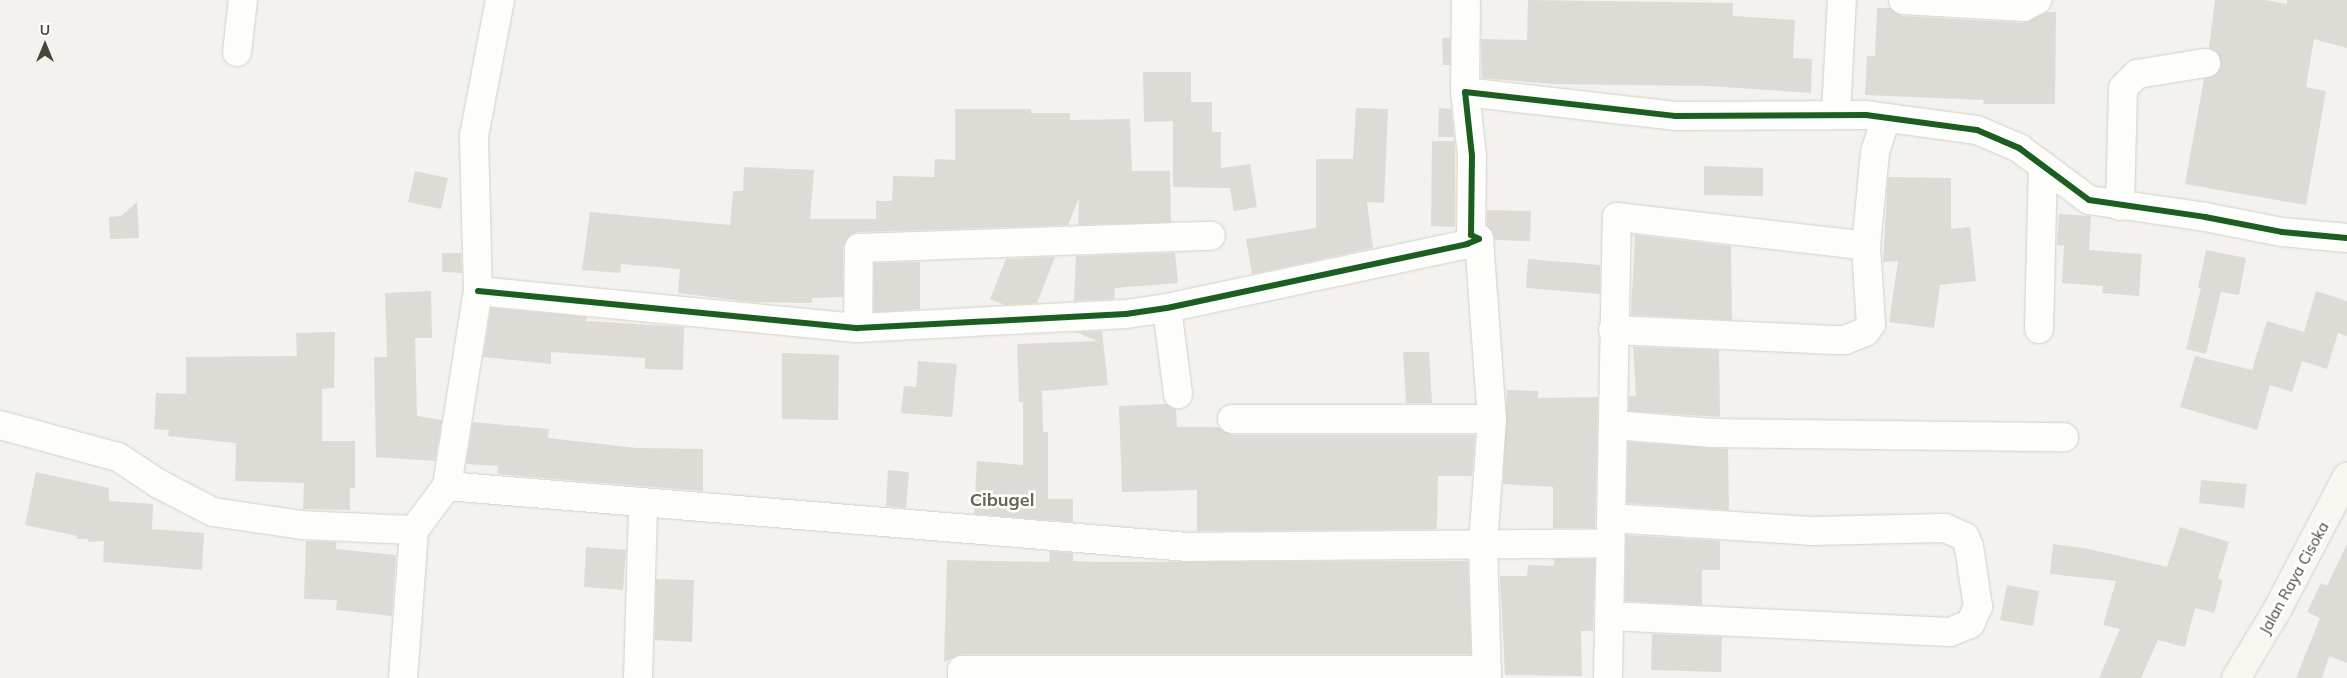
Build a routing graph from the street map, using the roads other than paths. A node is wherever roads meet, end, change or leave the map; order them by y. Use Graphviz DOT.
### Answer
graph roads {
  1 [pos="243,0"];
  2 [pos="500,0"];
  3 [pos="1466,0"];
  4 [pos="1842,0"];
  5 [pos="1902,0"];
  6 [pos="2037,0"];
  7 [pos="237,52"];
  8 [pos="2206,63"];
  9 [pos="1465,92"];
  10 [pos="1836,113"];
  11 [pos="1886,118"];
  12 [pos="2044,167"];
  13 [pos="2120,206"];
  14 [pos="1211,236"];
  15 [pos="2347,238"];
  16 [pos="1479,239"];
  17 [pos="1866,246"];
  18 [pos="478,291"];
  19 [pos="1167,308"];
  20 [pos="858,328"];
  21 [pos="2039,329"];
  22 [pos="1613,330"];
  23 [pos="1178,394"];
  24 [pos="1232,419"];
  25 [pos="1492,419"];
  26 [pos="0,425"];
  27 [pos="1614,425"];
  28 [pos="2064,437"];
  29 [pos="2347,477"];
  30 [pos="447,486"];
  31 [pos="643,505"];
  32 [pos="414,530"];
  33 [pos="1611,531"];
  34 [pos="1483,545"];
  35 [pos="1609,616"];
  36 [pos="1487,674"];
  37 [pos="403,678"];
  38 [pos="638,678"];
  39 [pos="962,678"];
  40 [pos="1608,678"];
  41 [pos="2236,678"];
  1 -- 7 [label="street"];
  2 -- 18 [label="street"];
  3 -- 9 [label="street"];
  4 -- 10 [label="street"];
  5 -- 6 [label="street"];
  8 -- 13 [label="street"];
  9 -- 10 [label="street"];
  9 -- 16 [label="street"];
  10 -- 11 [label="street"];
  11 -- 12 [label="street"];
  11 -- 17 [label="street"];
  12 -- 13 [label="street"];
  12 -- 21 [label="street"];
  13 -- 15 [label="street"];
  14 -- 20 [label="street"];
  16 -- 19 [label="street"];
  16 -- 25 [label="street"];
  17 -- 22 [label="street"];
  17 -- 22 [label="street"];
  18 -- 20 [label="street"];
  18 -- 30 [label="street"];
  19 -- 20 [label="street"];
  19 -- 23 [label="street"];
  22 -- 27 [label="street"];
  24 -- 25 [label="street"];
  25 -- 34 [label="street"];
  26 -- 32 [label="street"];
  27 -- 28 [label="street"];
  27 -- 33 [label="street"];
  29 -- 41 [label="street, Jalan Raya Cisoka"];
  30 -- 31 [label="street"];
  30 -- 32 [label="street"];
  31 -- 34 [label="street"];
  31 -- 38 [label="street"];
  32 -- 37 [label="street"];
  33 -- 34 [label="street"];
  33 -- 35 [label="street"];
  33 -- 35 [label="street"];
  34 -- 36 [label="street"];
  35 -- 40 [label="street"];
  36 -- 39 [label="street"];
}
